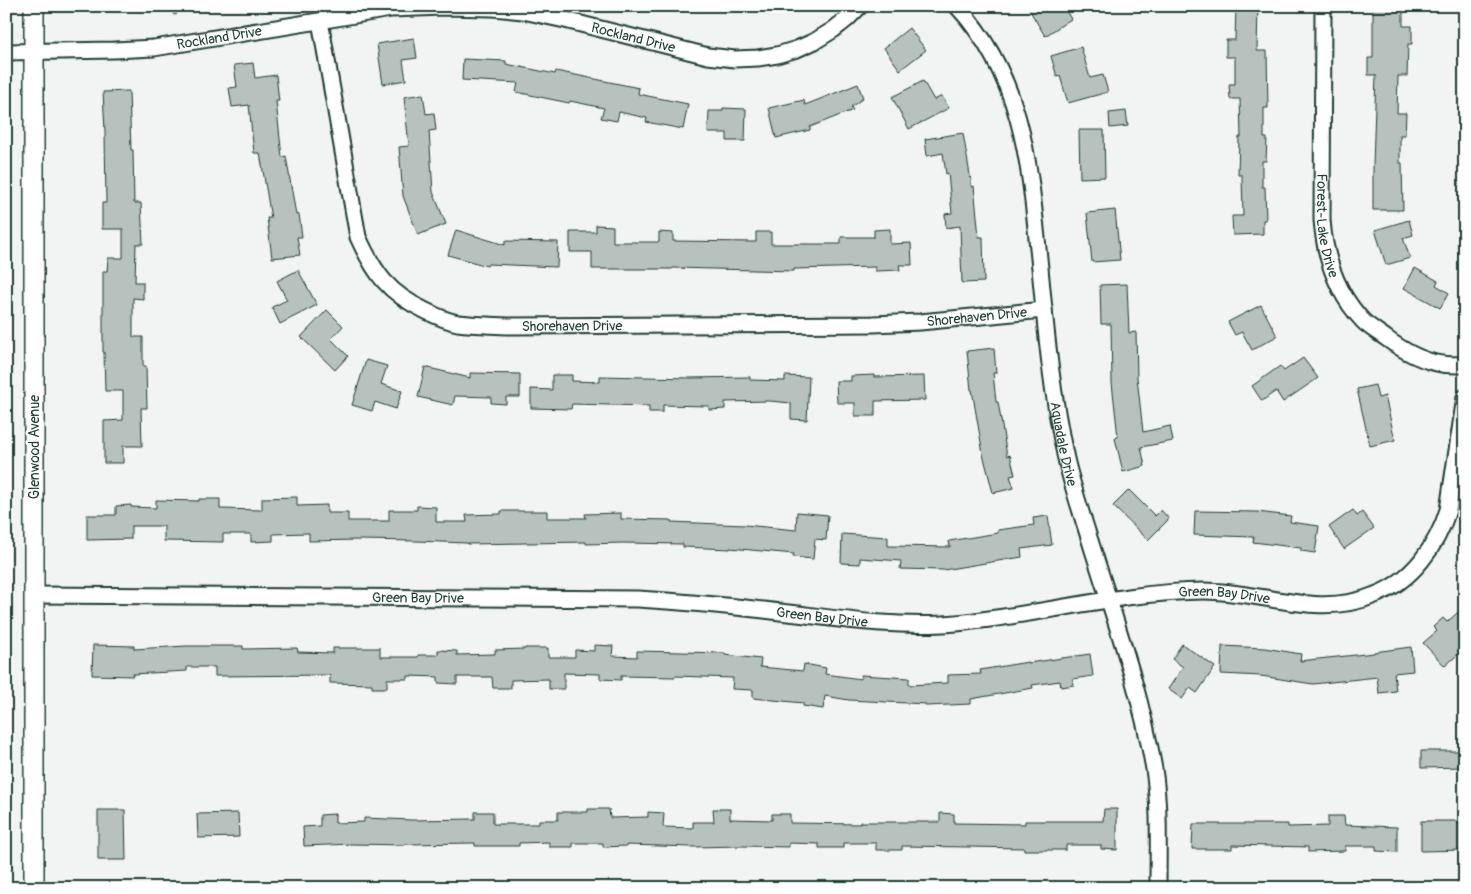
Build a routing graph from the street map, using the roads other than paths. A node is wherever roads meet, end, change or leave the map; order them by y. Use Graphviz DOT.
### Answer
graph roads {
  1 [pos="34,6"];
  2 [pos="860,6"];
  3 [pos="957,6"];
  4 [pos="1323,6"];
  5 [pos="320,21"];
  6 [pos="6,52"];
  7 [pos="34,52"];
  8 [pos="1044,310"];
  9 [pos="1465,365"];
  10 [pos="1465,397"];
  11 [pos="34,596"];
  12 [pos="1108,600"];
  13 [pos="1465,880"];
  14 [pos="34,888"];
  15 [pos="1158,888"];
  16 [pos="1460,888"];
  1 -- 7 [label="street, Glenwood Avenue"];
  2 -- 5 [label="street, Rockland Drive"];
  3 -- 8 [label="street, Aquadale Drive"];
  4 -- 9 [label="street, Forest-Lake Drive"];
  5 -- 7 [label="street, Rockland Drive"];
  5 -- 8 [label="street, Shorehaven Drive"];
  6 -- 7 [label="street, Rockland Drive"];
  7 -- 11 [label="street, Glenwood Avenue"];
  8 -- 12 [label="street, Aquadale Drive"];
  10 -- 12 [label="street, Green Bay Drive"];
  11 -- 12 [label="street, Green Bay Drive"];
  11 -- 14 [label="street, Glenwood Avenue"];
  12 -- 15 [label="street, Aquadale Drive"];
  13 -- 16 [label="lane"];
}
